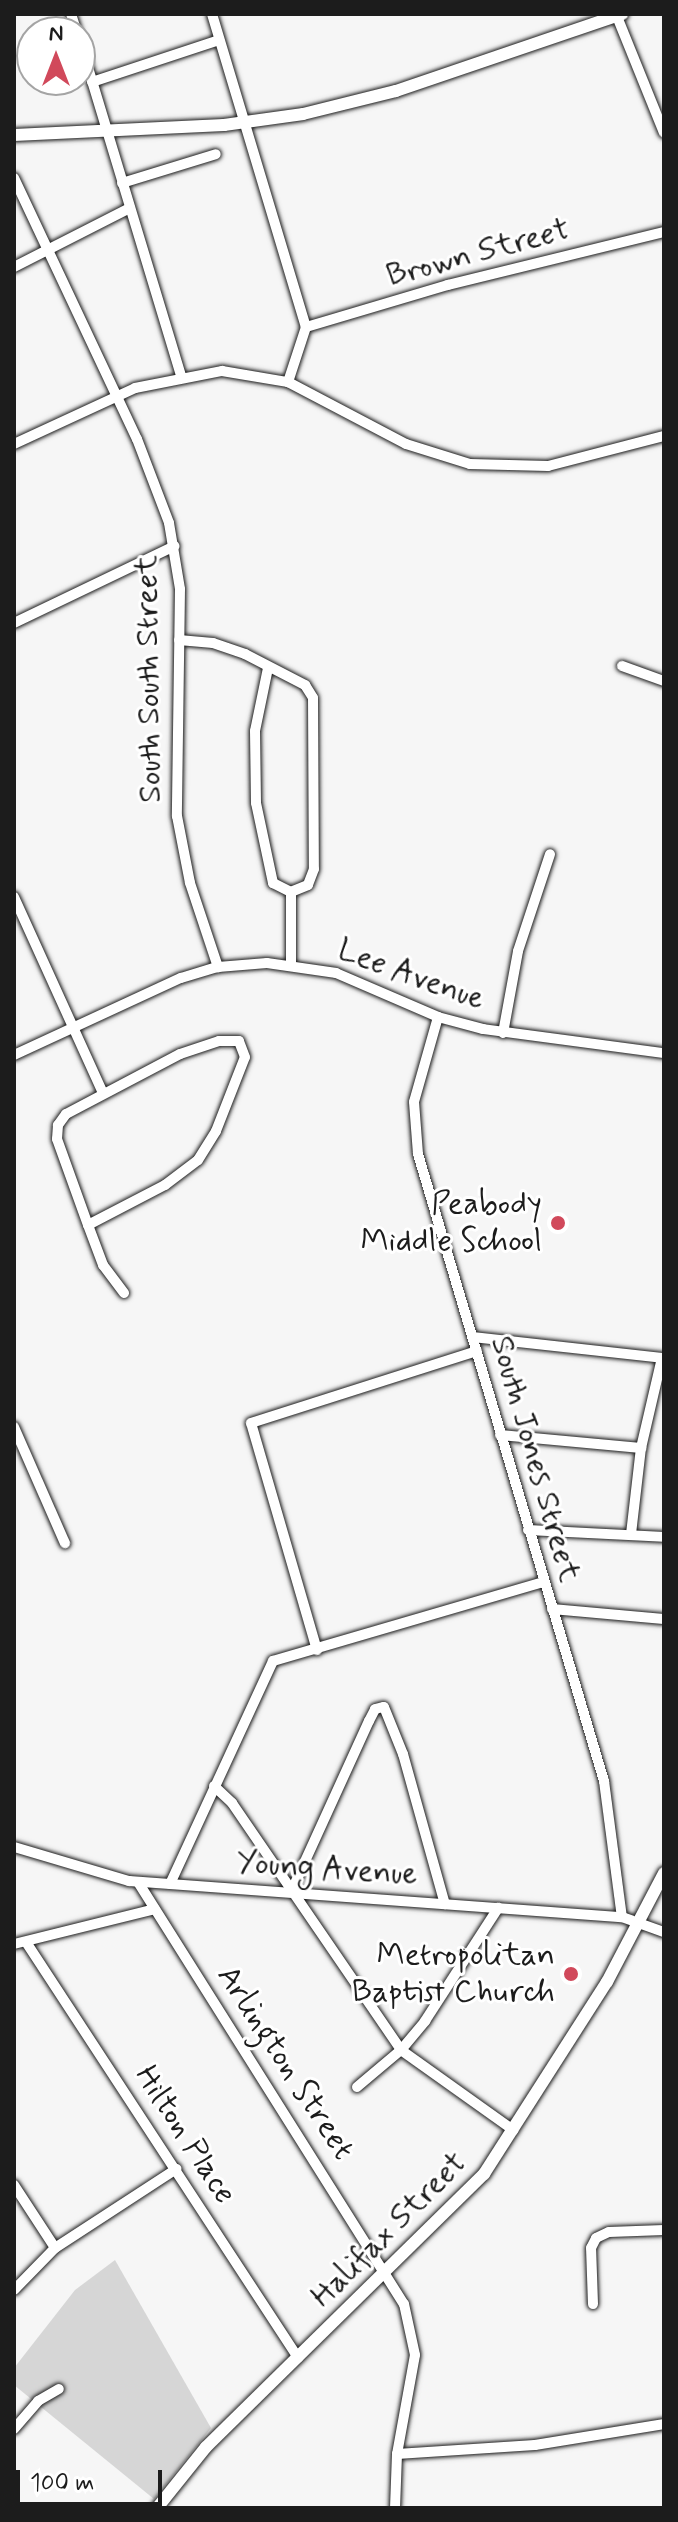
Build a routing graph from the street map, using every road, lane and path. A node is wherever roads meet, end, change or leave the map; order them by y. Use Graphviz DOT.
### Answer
graph roads {
  1 [pos="212,14"];
  2 [pos="618,15"];
  3 [pos="219,40"];
  4 [pos="96,81"];
  5 [pos="96,96"];
  6 [pos="244,123"];
  7 [pos="106,130"];
  8 [pos="664,133"];
  9 [pos="14,135"];
  10 [pos="216,154"];
  11 [pos="14,178"];
  12 [pos="122,183"];
  13 [pos="130,208"];
  14 [pos="664,232"];
  15 [pos="46,249"];
  16 [pos="14,267"];
  17 [pos="306,327"];
  18 [pos="181,375"];
  19 [pos="288,382"];
  20 [pos="116,397"];
  21 [pos="664,436"];
  22 [pos="14,444"];
  23 [pos="175,546"];
  24 [pos="14,623"];
  25 [pos="179,640"];
  26 [pos="622,666"];
  27 [pos="268,668"];
  28 [pos="664,681"];
  29 [pos="550,854"];
  30 [pos="291,892"];
  31 [pos="14,897"];
  32 [pos="291,964"];
  33 [pos="218,967"];
  34 [pos="438,1017"];
  35 [pos="74,1027"];
  36 [pos="503,1033"];
  37 [pos="664,1053"];
  38 [pos="14,1055"];
  39 [pos="103,1093"];
  40 [pos="88,1225"];
  41 [pos="124,1293"];
  42 [pos="473,1337"];
  43 [pos="477,1351"];
  44 [pos="663,1358"];
  45 [pos="14,1427"];
  46 [pos="500,1435"];
  47 [pos="641,1448"];
  48 [pos="528,1530"];
  49 [pos="631,1534"];
  50 [pos="664,1537"];
  51 [pos="65,1543"];
  52 [pos="544,1582"];
  53 [pos="552,1609"];
  54 [pos="664,1619"];
  55 [pos="317,1650"];
  56 [pos="214,1786"];
  57 [pos="14,1847"];
  58 [pos="664,1873"];
  59 [pos="138,1882"];
  60 [pos="170,1884"];
  61 [pos="291,1892"];
  62 [pos="445,1904"];
  63 [pos="498,1908"];
  64 [pos="155,1909"];
  65 [pos="622,1917"];
  66 [pos="640,1923"];
  67 [pos="664,1932"];
  68 [pos="26,1942"];
  69 [pos="14,1944"];
  70 [pos="401,2050"];
  71 [pos="357,2087"];
  72 [pos="513,2130"];
  73 [pos="176,2169"];
  74 [pos="14,2185"];
  75 [pos="664,2230"];
  76 [pos="55,2248"];
  77 [pos="387,2273"];
  78 [pos="14,2290"];
  79 [pos="593,2304"];
  80 [pos="298,2358"];
  81 [pos="59,2389"];
  82 [pos="664,2424"];
  83 [pos="14,2429"];
  84 [pos="397,2454"];
  85 [pos="157,2508"];
  86 [pos="395,2508"];
  1 -- 3 [label="street"];
  2 -- 6 [label="main road"];
  2 -- 8 [label="street"];
  3 -- 4 [label="street"];
  3 -- 6 [label="street"];
  5 -- 7 [label="street"];
  6 -- 7 [label="main road"];
  6 -- 17 [label="street"];
  7 -- 9 [label="main road"];
  7 -- 12 [label="street"];
  10 -- 12 [label="street"];
  11 -- 15 [label="street, South South Street"];
  12 -- 13 [label="street"];
  13 -- 15 [label="street"];
  13 -- 18 [label="street"];
  14 -- 17 [label="street, Brown Street"];
  15 -- 16 [label="street"];
  15 -- 20 [label="street, South South Street"];
  17 -- 19 [label="street"];
  18 -- 19 [label="street"];
  18 -- 20 [label="street"];
  19 -- 21 [label="street"];
  20 -- 22 [label="street"];
  20 -- 23 [label="street, South South Street"];
  23 -- 24 [label="street"];
  23 -- 25 [label="street, South South Street"];
  25 -- 27 [label="street"];
  25 -- 33 [label="street, South South Street"];
  26 -- 28 [label="street"];
  27 -- 30 [label="street"];
  27 -- 30 [label="street"];
  29 -- 36 [label="street"];
  30 -- 32 [label="street"];
  31 -- 35 [label="street"];
  32 -- 33 [label="street, Lee Avenue"];
  32 -- 34 [label="street, Lee Avenue"];
  33 -- 35 [label="street, Lee Avenue"];
  34 -- 36 [label="street, Lee Avenue"];
  34 -- 42 [label="street, South Jones Street"];
  35 -- 38 [label="street, Lee Avenue"];
  35 -- 39 [label="street"];
  36 -- 37 [label="street, Lee Avenue"];
  39 -- 40 [label="street"];
  39 -- 40 [label="street"];
  40 -- 41 [label="street"];
  42 -- 43 [label="street, South Jones Street"];
  42 -- 44 [label="street"];
  43 -- 46 [label="street, South Jones Street"];
  43 -- 55 [label="street"];
  44 -- 47 [label="street"];
  45 -- 51 [label="street"];
  46 -- 47 [label="street"];
  46 -- 48 [label="street, South Jones Street"];
  47 -- 49 [label="street"];
  48 -- 49 [label="street"];
  48 -- 52 [label="street, South Jones Street"];
  49 -- 50 [label="street"];
  52 -- 53 [label="street, South Jones Street"];
  52 -- 55 [label="street"];
  53 -- 54 [label="street"];
  53 -- 65 [label="street, South Jones Street"];
  55 -- 56 [label="street"];
  56 -- 60 [label="street"];
  56 -- 61 [label="street"];
  57 -- 59 [label="street, Young Avenue"];
  58 -- 66 [label="main road, Halifax Street"];
  59 -- 60 [label="street, Young Avenue"];
  59 -- 64 [label="street, Arlington Street"];
  60 -- 61 [label="street, Young Avenue"];
  61 -- 62 [label="street, Young Avenue"];
  61 -- 62 [label="street"];
  61 -- 70 [label="street"];
  62 -- 63 [label="street, Young Avenue"];
  63 -- 65 [label="street, Young Avenue"];
  63 -- 70 [label="street"];
  64 -- 68 [label="street"];
  64 -- 77 [label="street, Arlington Street"];
  65 -- 66 [label="street, Young Avenue"];
  66 -- 67 [label="street, Young Avenue"];
  66 -- 72 [label="main road, Halifax Street"];
  68 -- 69 [label="street"];
  68 -- 73 [label="street, Hilton Place"];
  70 -- 71 [label="street"];
  70 -- 72 [label="street"];
  72 -- 77 [label="main road, Halifax Street"];
  73 -- 76 [label="street"];
  73 -- 80 [label="street, Hilton Place"];
  74 -- 76 [label="street"];
  75 -- 79 [label="street"];
  76 -- 78 [label="street"];
  77 -- 80 [label="main road, Halifax Street"];
  77 -- 84 [label="street, Arlington Street"];
  80 -- 85 [label="main road, Halifax Street"];
  81 -- 83 [label="street"];
  82 -- 84 [label="street"];
  84 -- 86 [label="street, Arlington Street"];
}
